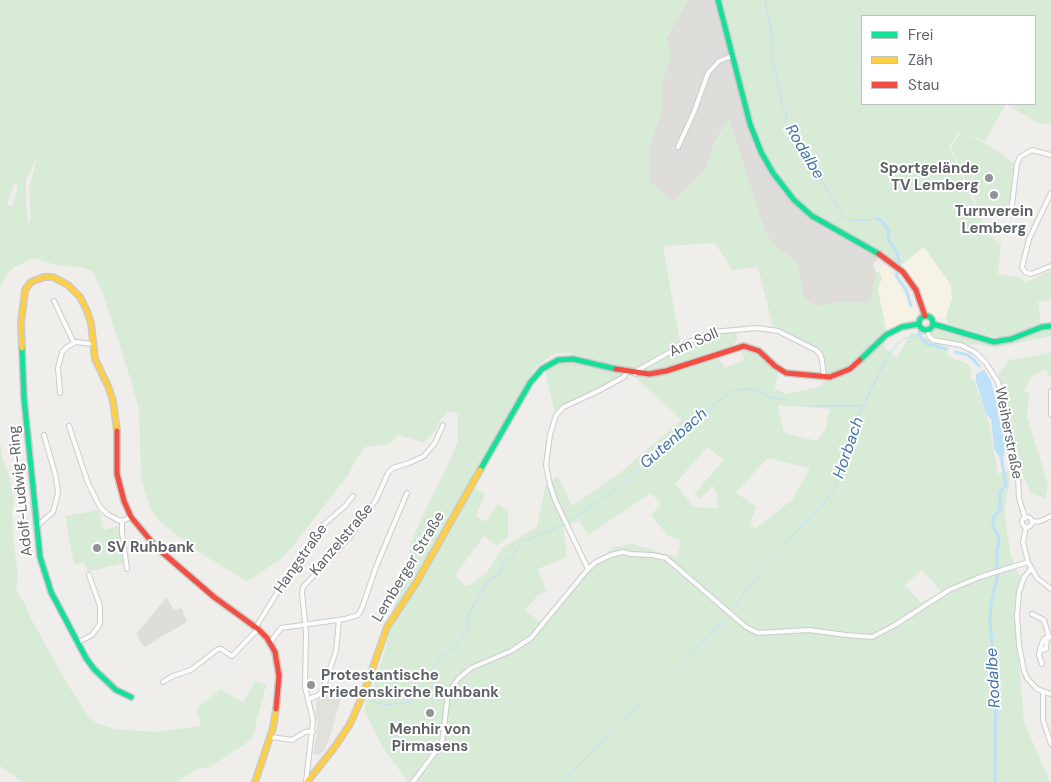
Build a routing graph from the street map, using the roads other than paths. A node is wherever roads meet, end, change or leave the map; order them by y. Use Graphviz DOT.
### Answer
graph roads {
  1 [pos="718,0"];
  2 [pos="732,56"];
  3 [pos="678,147"];
  4 [pos="1051,155"];
  5 [pos="1051,193"];
  6 [pos="1006,211"];
  7 [pos="1051,266"];
  8 [pos="54,300"];
  9 [pos="925,316"];
  10 [pos="919,324"];
  11 [pos="933,324"];
  12 [pos="1051,326"];
  13 [pos="927,330"];
  14 [pos="74,343"];
  15 [pos="92,344"];
  16 [pos="627,372"];
  17 [pos="635,374"];
  18 [pos="824,376"];
  19 [pos="1051,391"];
  20 [pos="60,393"];
  21 [pos="1051,414"];
  22 [pos="443,425"];
  23 [pos="69,426"];
  24 [pos="44,434"];
  25 [pos="407,494"];
  26 [pos="354,496"];
  27 [pos="1051,516"];
  28 [pos="131,517"];
  29 [pos="1025,518"];
  30 [pos="122,521"];
  31 [pos="1032,522"];
  32 [pos="1026,527"];
  33 [pos="36,528"];
  34 [pos="1028,562"];
  35 [pos="127,569"];
  36 [pos="588,569"];
  37 [pos="1031,569"];
  38 [pos="89,575"];
  39 [pos="1051,589"];
  40 [pos="1032,614"];
  41 [pos="339,620"];
  42 [pos="306,625"];
  43 [pos="257,628"];
  44 [pos="1049,637"];
  45 [pos="77,643"];
  46 [pos="270,643"];
  47 [pos="1042,664"];
  48 [pos="163,682"];
  49 [pos="1043,693"];
  50 [pos="1051,694"];
  51 [pos="131,697"];
  52 [pos="308,699"];
  53 [pos="313,732"];
  54 [pos="270,737"];
  55 [pos="1051,744"];
  56 [pos="255,782"];
  57 [pos="307,782"];
  58 [pos="413,782"];
  1 -- 2 [label="street"];
  2 -- 3 [label="street"];
  2 -- 9 [label="street"];
  4 -- 6 [label="street"];
  5 -- 7 [label="street"];
  8 -- 14 [label="street"];
  9 -- 10 [label="street"];
  9 -- 11 [label="street"];
  10 -- 13 [label="street"];
  10 -- 18 [label="street"];
  11 -- 12 [label="street"];
  11 -- 13 [label="street"];
  13 -- 29 [label="street, Weiherstraße"];
  14 -- 15 [label="street"];
  14 -- 20 [label="street"];
  15 -- 28 [label="street, Adolf-Ludwig-Ring"];
  15 -- 33 [label="street, Adolf-Ludwig-Ring"];
  16 -- 17 [label="street"];
  16 -- 36 [label="street"];
  16 -- 57 [label="street, Lemberger Straße"];
  17 -- 18 [label="street"];
  17 -- 18 [label="street, Am Soll"];
  19 -- 21 [label="street"];
  22 -- 42 [label="street, Kanzelstraße"];
  23 -- 30 [label="street"];
  24 -- 33 [label="street"];
  25 -- 41 [label="street"];
  26 -- 43 [label="street, Hangstraße"];
  27 -- 31 [label="street"];
  28 -- 30 [label="street"];
  28 -- 43 [label="street, Adolf-Ludwig-Ring"];
  29 -- 31 [label="street"];
  29 -- 32 [label="street"];
  30 -- 35 [label="street"];
  31 -- 32 [label="street"];
  32 -- 34 [label="street"];
  33 -- 45 [label="street, Adolf-Ludwig-Ring"];
  34 -- 36 [label="street"];
  34 -- 37 [label="street"];
  36 -- 58 [label="street"];
  37 -- 39 [label="street"];
  37 -- 49 [label="street"];
  38 -- 45 [label="street"];
  40 -- 44 [label="street"];
  41 -- 42 [label="street"];
  41 -- 52 [label="street"];
  42 -- 46 [label="street"];
  42 -- 52 [label="street, Kanzelstraße"];
  43 -- 46 [label="street, Adolf-Ludwig-Ring"];
  43 -- 48 [label="street, Hangstraße"];
  44 -- 47 [label="street"];
  45 -- 51 [label="street, Adolf-Ludwig-Ring"];
  46 -- 54 [label="street"];
  49 -- 50 [label="street"];
  49 -- 55 [label="street"];
  52 -- 53 [label="street, Kanzelstraße"];
  53 -- 54 [label="street"];
  53 -- 57 [label="street, Kanzelstraße"];
  54 -- 56 [label="street"];
}
